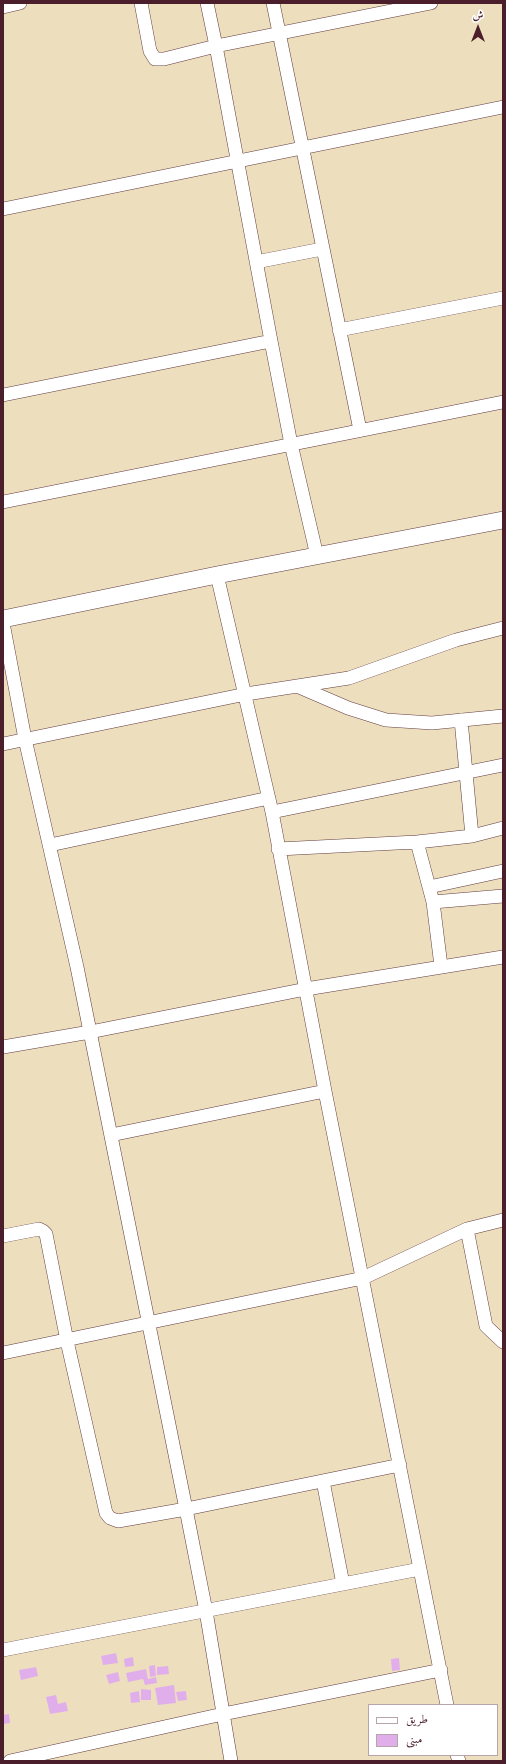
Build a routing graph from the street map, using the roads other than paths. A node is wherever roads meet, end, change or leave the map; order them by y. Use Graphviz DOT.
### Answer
graph roads {
  1 [pos="20,3"];
  2 [pos="140,3"];
  3 [pos="207,3"];
  4 [pos="273,3"];
  5 [pos="424,4"];
  6 [pos="3,7"];
  7 [pos="278,34"];
  8 [pos="216,46"];
  9 [pos="503,107"];
  10 [pos="302,148"];
  11 [pos="237,160"];
  12 [pos="3,207"];
  13 [pos="322,249"];
  14 [pos="256,262"];
  15 [pos="503,298"];
  16 [pos="339,330"];
  17 [pos="271,341"];
  18 [pos="3,395"];
  19 [pos="503,402"];
  20 [pos="360,430"];
  21 [pos="291,444"];
  22 [pos="3,502"];
  23 [pos="503,520"];
  24 [pos="317,556"];
  25 [pos="217,575"];
  26 [pos="3,619"];
  27 [pos="3,623"];
  28 [pos="503,628"];
  29 [pos="297,686"];
  30 [pos="246,694"];
  31 [pos="503,716"];
  32 [pos="461,720"];
  33 [pos="25,739"];
  34 [pos="3,744"];
  35 [pos="503,765"];
  36 [pos="465,772"];
  37 [pos="269,798"];
  38 [pos="272,812"];
  39 [pos="503,828"];
  40 [pos="472,836"];
  41 [pos="417,842"];
  42 [pos="50,845"];
  43 [pos="278,849"];
  44 [pos="503,871"];
  45 [pos="429,887"];
  46 [pos="503,896"];
  47 [pos="433,902"];
  48 [pos="503,957"];
  49 [pos="441,966"];
  50 [pos="306,989"];
  51 [pos="90,1032"];
  52 [pos="3,1048"];
  53 [pos="325,1091"];
  54 [pos="111,1136"];
  55 [pos="503,1220"];
  56 [pos="467,1228"];
  57 [pos="3,1236"];
  58 [pos="363,1278"];
  59 [pos="149,1323"];
  60 [pos="67,1341"];
  61 [pos="503,1342"];
  62 [pos="3,1353"];
  63 [pos="400,1465"];
  64 [pos="323,1481"];
  65 [pos="186,1509"];
  66 [pos="420,1569"];
  67 [pos="343,1584"];
  68 [pos="206,1611"];
  69 [pos="3,1650"];
  70 [pos="440,1670"];
  71 [pos="448,1704"];
  72 [pos="223,1714"];
  73 [pos="10,1761"];
  74 [pos="231,1761"];
  1 -- 6 [label="street"];
  2 -- 8 [label="street"];
  3 -- 8 [label="street"];
  4 -- 7 [label="street"];
  5 -- 7 [label="street"];
  7 -- 8 [label="street"];
  7 -- 10 [label="street"];
  8 -- 11 [label="street"];
  9 -- 10 [label="street"];
  10 -- 11 [label="street"];
  10 -- 13 [label="street"];
  11 -- 12 [label="street"];
  11 -- 14 [label="street"];
  13 -- 14 [label="street"];
  13 -- 16 [label="street"];
  14 -- 17 [label="street"];
  15 -- 16 [label="street"];
  16 -- 20 [label="street"];
  17 -- 18 [label="street"];
  17 -- 21 [label="street"];
  19 -- 20 [label="street"];
  20 -- 21 [label="street"];
  21 -- 22 [label="street"];
  21 -- 24 [label="street"];
  23 -- 24 [label="street"];
  24 -- 25 [label="street"];
  25 -- 26 [label="street"];
  25 -- 30 [label="street"];
  27 -- 33 [label="street"];
  28 -- 29 [label="street"];
  29 -- 30 [label="street"];
  29 -- 32 [label="street"];
  30 -- 33 [label="street"];
  30 -- 37 [label="street"];
  31 -- 32 [label="street"];
  32 -- 36 [label="street"];
  33 -- 34 [label="street"];
  33 -- 42 [label="street"];
  35 -- 36 [label="street"];
  36 -- 38 [label="street"];
  36 -- 40 [label="street"];
  37 -- 38 [label="street"];
  37 -- 42 [label="street"];
  38 -- 43 [label="street"];
  39 -- 40 [label="street"];
  40 -- 41 [label="street"];
  41 -- 43 [label="street"];
  41 -- 45 [label="street"];
  42 -- 51 [label="street"];
  43 -- 50 [label="street"];
  44 -- 45 [label="street"];
  45 -- 47 [label="street"];
  46 -- 47 [label="street"];
  47 -- 49 [label="street"];
  48 -- 49 [label="street"];
  49 -- 50 [label="street"];
  50 -- 51 [label="street"];
  50 -- 53 [label="street"];
  51 -- 52 [label="street"];
  51 -- 54 [label="street"];
  53 -- 54 [label="street"];
  53 -- 58 [label="street"];
  54 -- 59 [label="street"];
  55 -- 56 [label="street"];
  56 -- 58 [label="street"];
  56 -- 61 [label="street"];
  57 -- 60 [label="street"];
  58 -- 59 [label="street"];
  58 -- 63 [label="street"];
  59 -- 60 [label="street"];
  59 -- 65 [label="street"];
  60 -- 62 [label="street"];
  60 -- 65 [label="street"];
  63 -- 64 [label="street"];
  63 -- 66 [label="street"];
  64 -- 65 [label="street"];
  64 -- 67 [label="street"];
  65 -- 68 [label="street"];
  66 -- 67 [label="street"];
  66 -- 70 [label="street"];
  67 -- 68 [label="street"];
  68 -- 69 [label="street"];
  68 -- 72 [label="street"];
  70 -- 71 [label="street"];
  70 -- 72 [label="street"];
  72 -- 73 [label="street"];
  72 -- 74 [label="street"];
}
